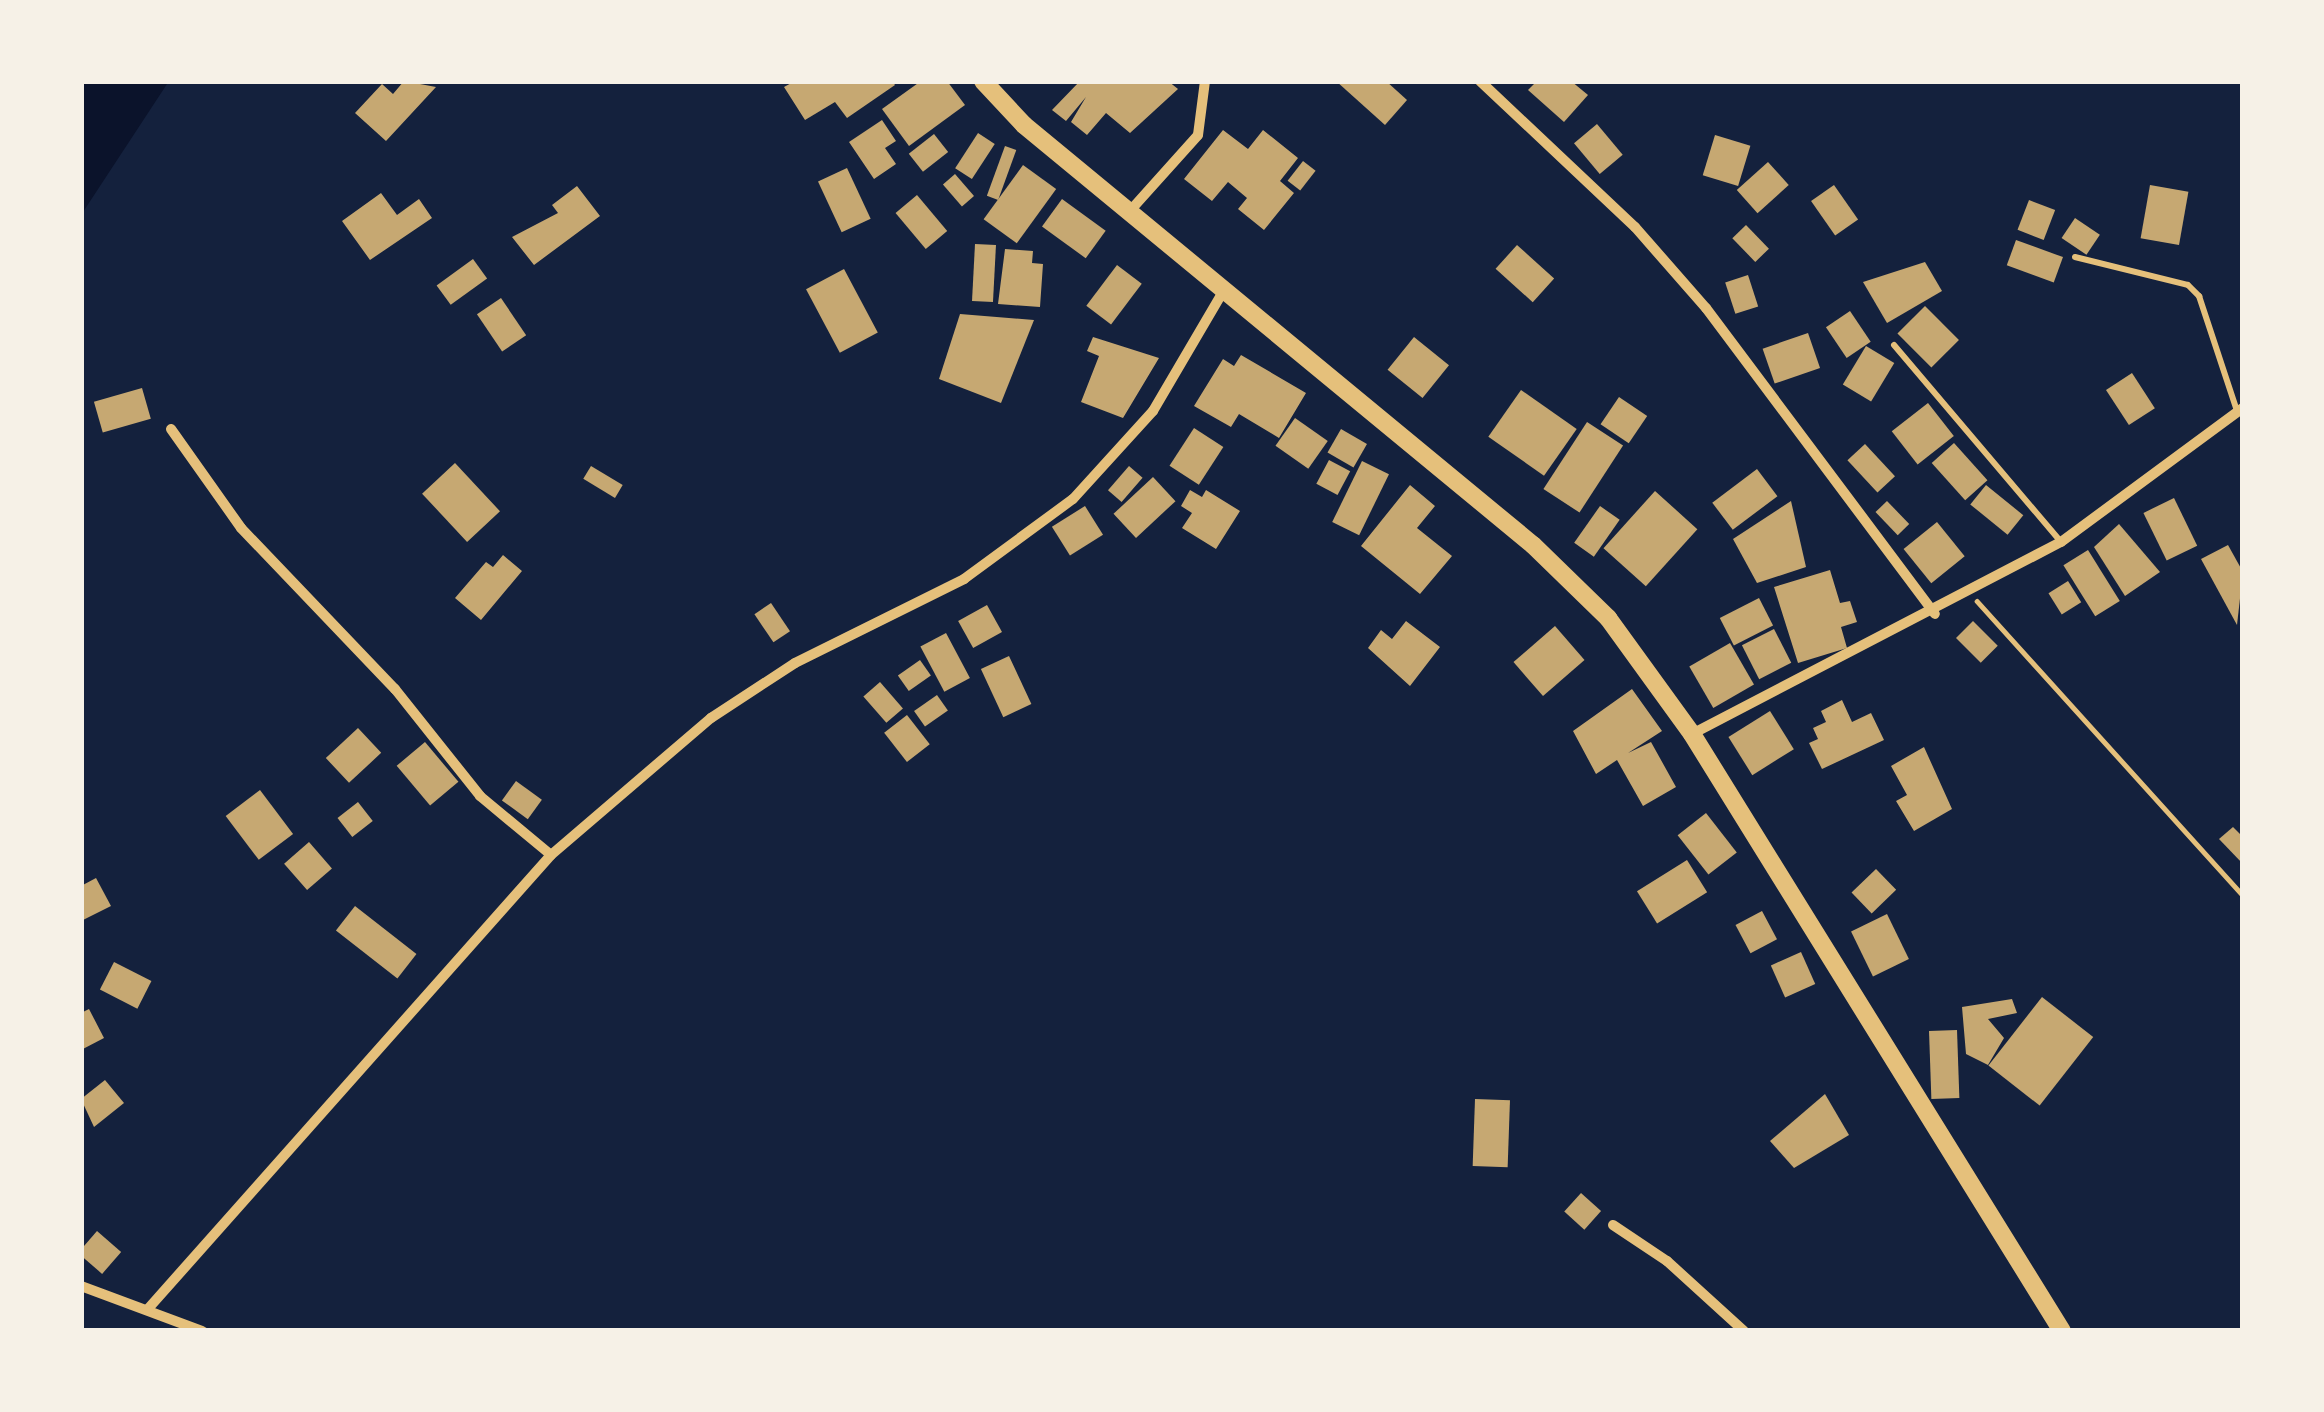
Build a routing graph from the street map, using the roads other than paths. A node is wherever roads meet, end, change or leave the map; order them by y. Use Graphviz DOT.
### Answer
graph roads {
  1 [pos="982,81"];
  2 [pos="1205,81"];
  3 [pos="1480,81"];
  4 [pos="1129,212"];
  5 [pos="2075,257"];
  6 [pos="1225,289"];
  7 [pos="1894,345"];
  8 [pos="2240,409"];
  9 [pos="171,429"];
  10 [pos="2061,542"];
  11 [pos="1935,614"];
  12 [pos="1692,734"];
  13 [pos="550,855"];
  14 [pos="1613,1225"];
  15 [pos="81,1286"];
  16 [pos="147,1310"];
  17 [pos="202,1331"];
  18 [pos="1744,1331"];
  19 [pos="2062,1331"];
  1 -- 4 [label="highway"];
  2 -- 4 [label="street"];
  3 -- 11 [label="street"];
  4 -- 6 [label="highway"];
  5 -- 8 [label="lane"];
  6 -- 12 [label="highway"];
  6 -- 13 [label="street"];
  7 -- 10 [label="lane"];
  8 -- 10 [label="street"];
  9 -- 13 [label="street"];
  10 -- 11 [label="street"];
  11 -- 12 [label="street"];
  12 -- 19 [label="highway"];
  13 -- 16 [label="street"];
  14 -- 18 [label="street"];
  15 -- 16 [label="street"];
  16 -- 17 [label="street"];
}
